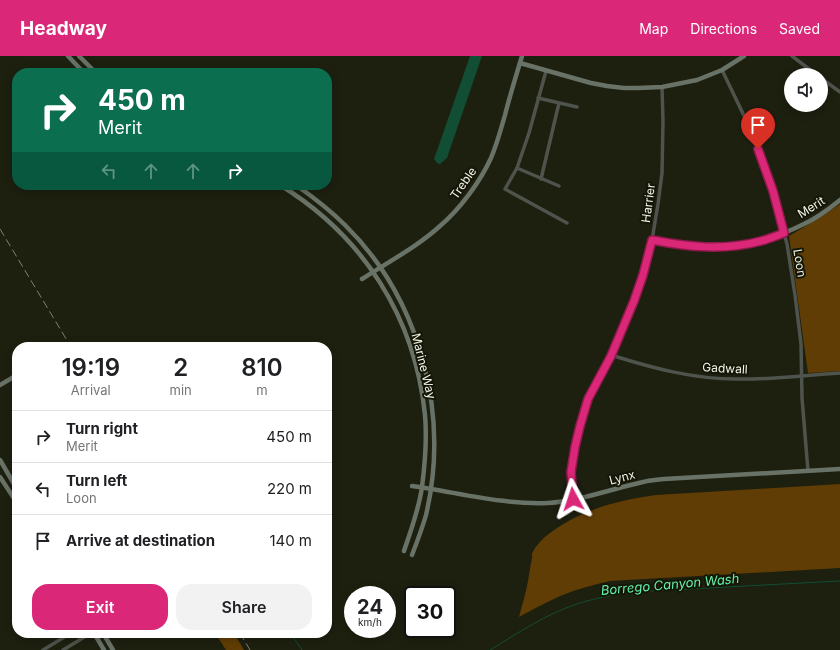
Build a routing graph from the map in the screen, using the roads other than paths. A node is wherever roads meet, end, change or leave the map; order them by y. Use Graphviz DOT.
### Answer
graph roads {
  1 [pos="68,56"];
  2 [pos="79,56"];
  3 [pos="522,56"];
  4 [pos="744,56"];
  5 [pos="792,56"];
  6 [pos="520,63"];
  7 [pos="79,68"];
  8 [pos="91,68"];
  9 [pos="808,68"];
  10 [pos="722,70"];
  11 [pos="546,71"];
  12 [pos="828,83"];
  13 [pos="662,87"];
  14 [pos="840,92"];
  15 [pos="538,98"];
  16 [pos="559,103"];
  17 [pos="577,107"];
  18 [pos="517,168"];
  19 [pos="542,178"];
  20 [pos="559,186"];
  21 [pos="287,190"];
  22 [pos="303,190"];
  23 [pos="840,200"];
  24 [pos="566,223"];
  25 [pos="784,233"];
  26 [pos="652,240"];
  27 [pos="380,267"];
  28 [pos="373,272"];
  29 [pos="362,279"];
  30 [pos="611,356"];
  31 [pos="840,373"];
  32 [pos="802,376"];
  33 [pos="12,379"];
  34 [pos="0,385"];
  35 [pos="0,460"];
  36 [pos="840,469"];
  37 [pos="808,471"];
  38 [pos="0,477"];
  39 [pos="12,480"];
  40 [pos="412,486"];
  41 [pos="422,487"];
  42 [pos="431,488"];
  43 [pos="12,495"];
  44 [pos="573,499"];
  45 [pos="404,551"];
  46 [pos="412,555"];
  47 [pos="63,638"];
  48 [pos="83,638"];
  49 [pos="96,638"];
  50 [pos="106,638"];
  51 [pos="43,650"];
  52 [pos="63,650"];
  53 [pos="104,650"];
  54 [pos="113,650"];
  1 -- 7 [label="street"];
  2 -- 8 [label="street"];
  3 -- 6 [label="street, Treble"];
  4 -- 10 [label="street"];
  5 -- 9 [label="street"];
  6 -- 11 [label="street"];
  6 -- 27 [label="street, Treble"];
  10 -- 13 [label="street"];
  10 -- 25 [label="street, Loon"];
  11 -- 13 [label="street"];
  11 -- 15 [label="street"];
  12 -- 14 [label="street"];
  13 -- 26 [label="street, Harrier"];
  15 -- 16 [label="street"];
  15 -- 18 [label="street"];
  16 -- 17 [label="street"];
  16 -- 19 [label="street"];
  18 -- 19 [label="street"];
  18 -- 24 [label="street"];
  19 -- 20 [label="street"];
  21 -- 28 [label="street, Marine Way"];
  22 -- 27 [label="street, Marine Way"];
  23 -- 25 [label="street, Merit"];
  25 -- 26 [label="street, Merit"];
  25 -- 32 [label="street, Loon"];
  26 -- 30 [label="street, Harrier"];
  27 -- 28 [label="street, Treble"];
  27 -- 42 [label="street, Marine Way"];
  28 -- 29 [label="street, Treble"];
  28 -- 41 [label="street, Marine Way"];
  30 -- 32 [label="street, Gadwall"];
  30 -- 44 [label="street, Harrier"];
  31 -- 32 [label="street, Gadwall"];
  32 -- 37 [label="street, Loon"];
  33 -- 34 [label="street"];
  35 -- 39 [label="street"];
  36 -- 37 [label="street, Lynx"];
  37 -- 44 [label="street, Lynx"];
  38 -- 43 [label="street"];
  40 -- 41 [label="street, Lynx"];
  41 -- 42 [label="street, Lynx"];
  41 -- 45 [label="street, Marine Way"];
  42 -- 44 [label="street, Lynx"];
  42 -- 46 [label="street, Marine Way"];
  47 -- 51 [label="street"];
  48 -- 52 [label="street"];
  49 -- 53 [label="street"];
  50 -- 54 [label="street"];
}
